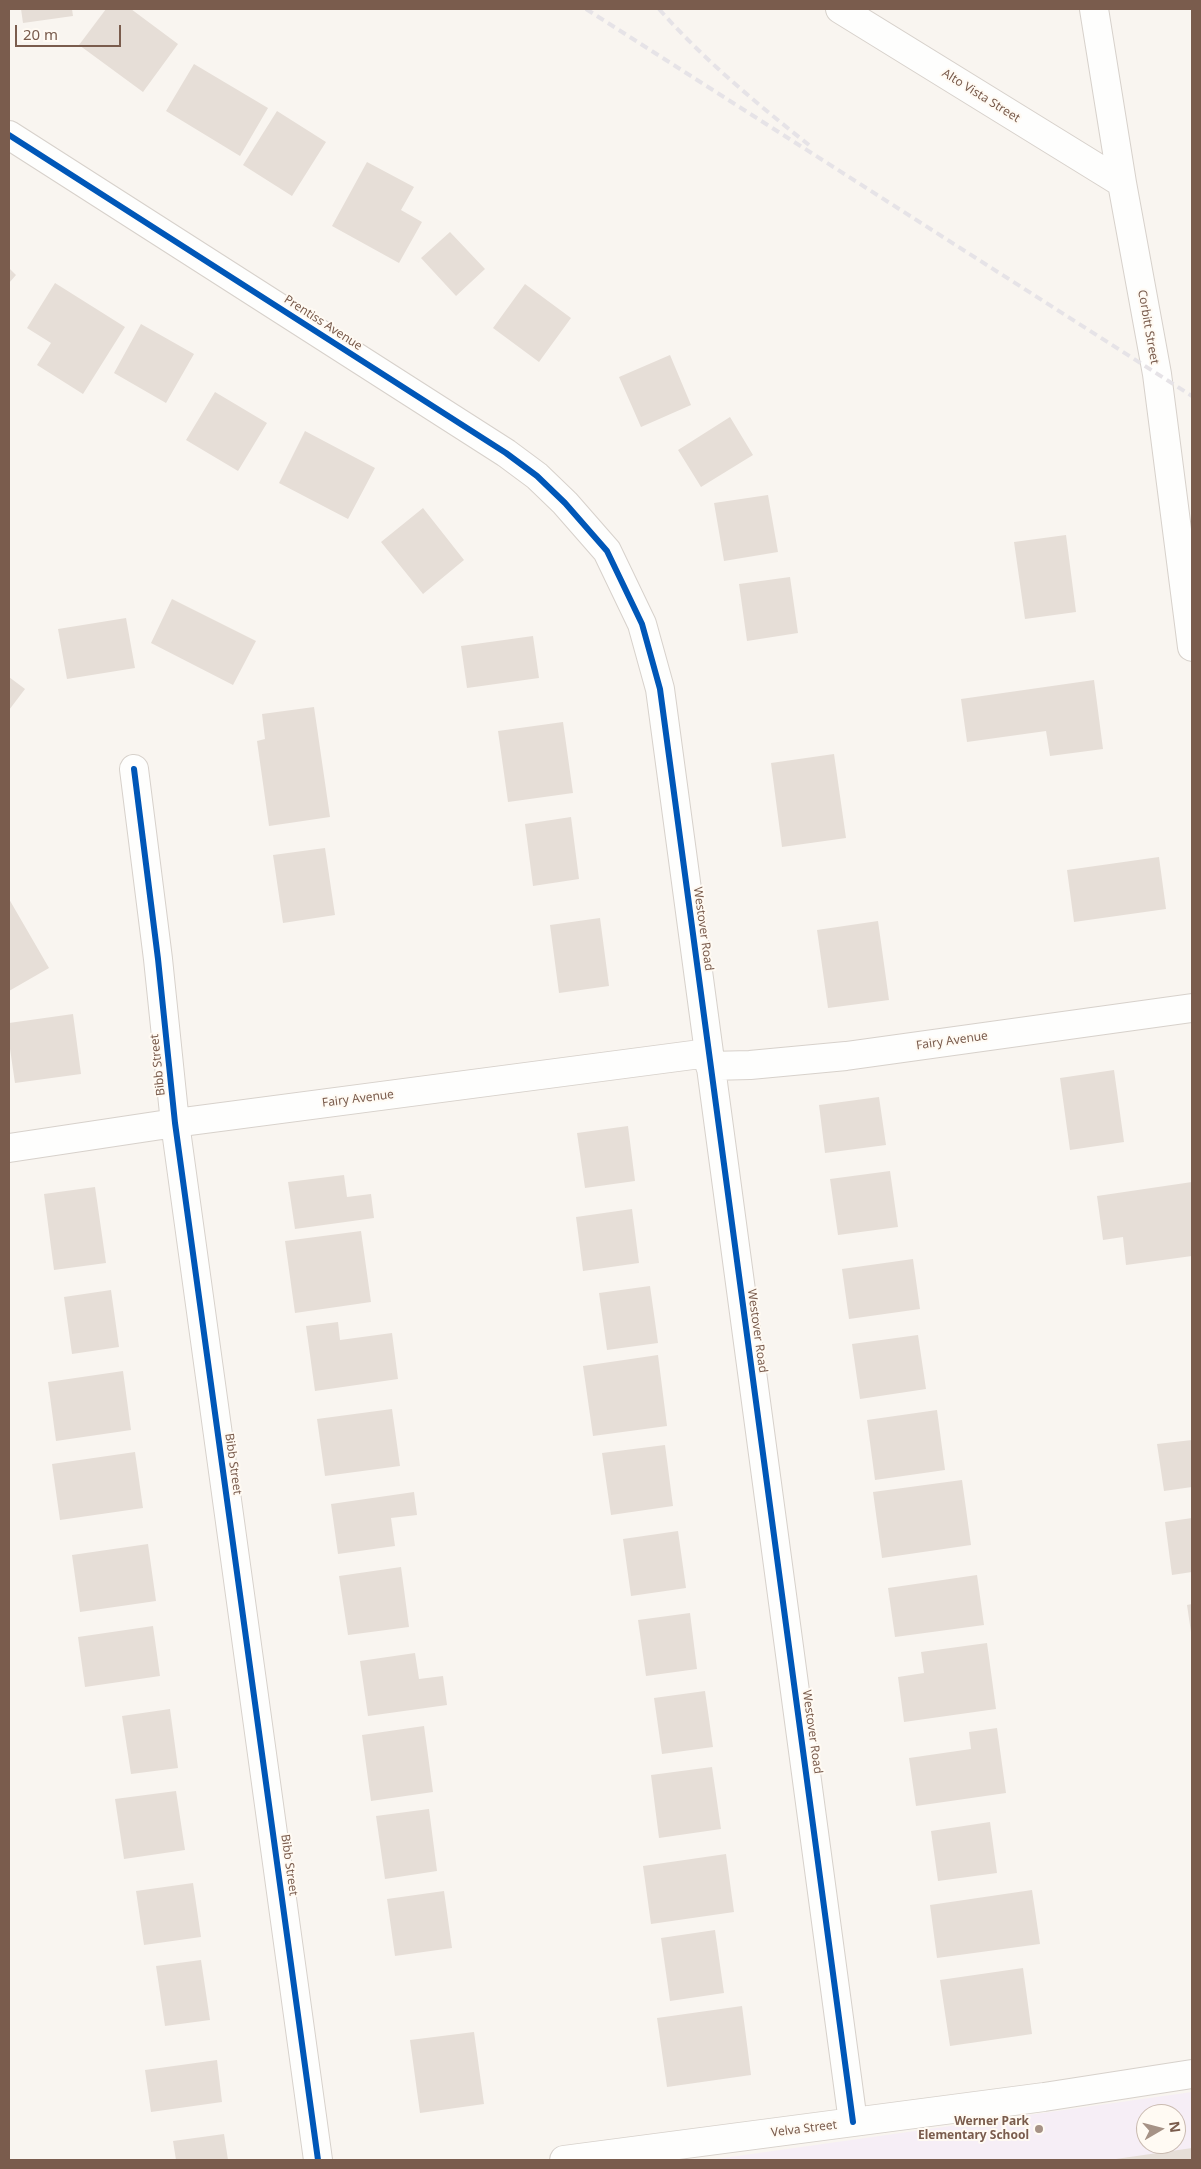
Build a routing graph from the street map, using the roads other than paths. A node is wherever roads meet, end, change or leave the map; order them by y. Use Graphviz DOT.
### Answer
graph roads {
  1 [pos="840,9"];
  2 [pos="1094,9"];
  3 [pos="9,135"];
  4 [pos="1122,183"];
  5 [pos="608,551"];
  6 [pos="1192,647"];
  7 [pos="134,769"];
  8 [pos="1192,1008"];
  9 [pos="709,1060"];
  10 [pos="175,1123"];
  11 [pos="9,1148"];
  12 [pos="1192,2074"];
  13 [pos="853,2122"];
  14 [pos="318,2160"];
  15 [pos="564,2160"];
  1 -- 4 [label="street, Alto Vista Street"];
  2 -- 4 [label="street, Corbitt Street"];
  3 -- 5 [label="street, Prentiss Avenue"];
  4 -- 6 [label="street, Corbitt Street"];
  5 -- 9 [label="street, Westover Road"];
  7 -- 10 [label="street, Bibb Street"];
  8 -- 9 [label="street, Fairy Avenue"];
  9 -- 10 [label="street, Fairy Avenue"];
  9 -- 13 [label="street, Westover Road"];
  10 -- 11 [label="street, Fairy Avenue"];
  10 -- 14 [label="street, Bibb Street"];
  12 -- 13 [label="street, Velva Street"];
  13 -- 15 [label="street, Velva Street"];
}
